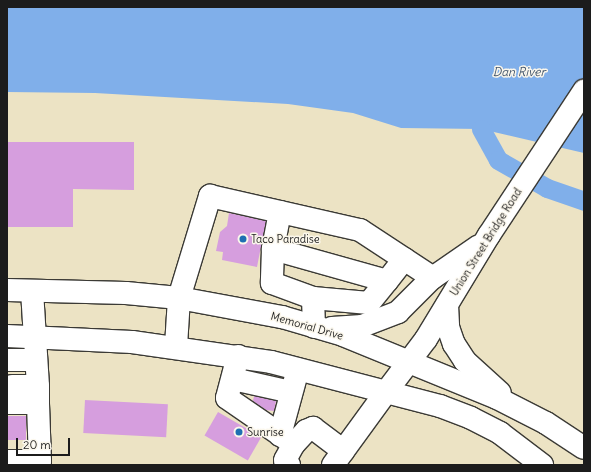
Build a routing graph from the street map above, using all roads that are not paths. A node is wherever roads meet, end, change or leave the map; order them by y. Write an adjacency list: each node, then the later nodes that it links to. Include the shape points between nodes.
1 (584, 91): 3 (main road, Union Street Bridge Road)
2 (280, 212): 4 (main road); 5 (main road, via 360,230); 10 (main road, via 210,196)
3 (487, 239): 6 (main road); 12 (main road, Union Street Bridge Road)
4 (273, 249): 7 (main road); 11 (main road, via 272,282)
5 (404, 259): 6 (main road); 7 (main road)
6 (433, 278): 13 (main road, via 398,312 379,321 362,326)
7 (388, 281): 11 (main road, via 369,303)
8 (7, 290): 9 (main road, Memorial Drive)
9 (32, 291): 10 (main road, Memorial Drive, via 126,293); 15 (main road)
10 (179, 298): 13 (main road, Memorial Drive, via 222,304); 16 (main road)
11 (313, 298): 13 (main road)
12 (447, 305): 20 (main road, Union Street Bridge Road); 27 (main road, via 448,327 454,344 465,361)
13 (317, 328): 20 (main road, Memorial Drive)
14 (7, 336): 15 (main road)
15 (33, 337): 16 (main road); 19 (main road)
16 (176, 346): 17 (main road)
17 (238, 356): 21 (main road); 22 (main road)
18 (7, 360): 19 (main road)
19 (35, 360): 26 (main road)
20 (410, 361): 24 (main road, Union Street Bridge Road); 27 (main road, Memorial Drive)
21 (298, 369): 23 (main road); 24 (main road)
22 (233, 379): 23 (main road); 28 (main road, via 227,398)
23 (291, 392): 28 (main road)
24 (386, 392): 30 (main road, Union Street Bridge Road); 33 (main road, via 440,406 471,418 500,433)
25 (10, 394): 26 (main road)
26 (38, 394): 31 (main road, via 40,461)
27 (516, 408): 29 (main road, Memorial Drive)
28 (287, 439): 30 (main road, via 313,428); 32 (main road, via 285,460)
29 (584, 448)
30 (338, 458)
31 (7, 461)
32 (289, 465)
33 (542, 465)

